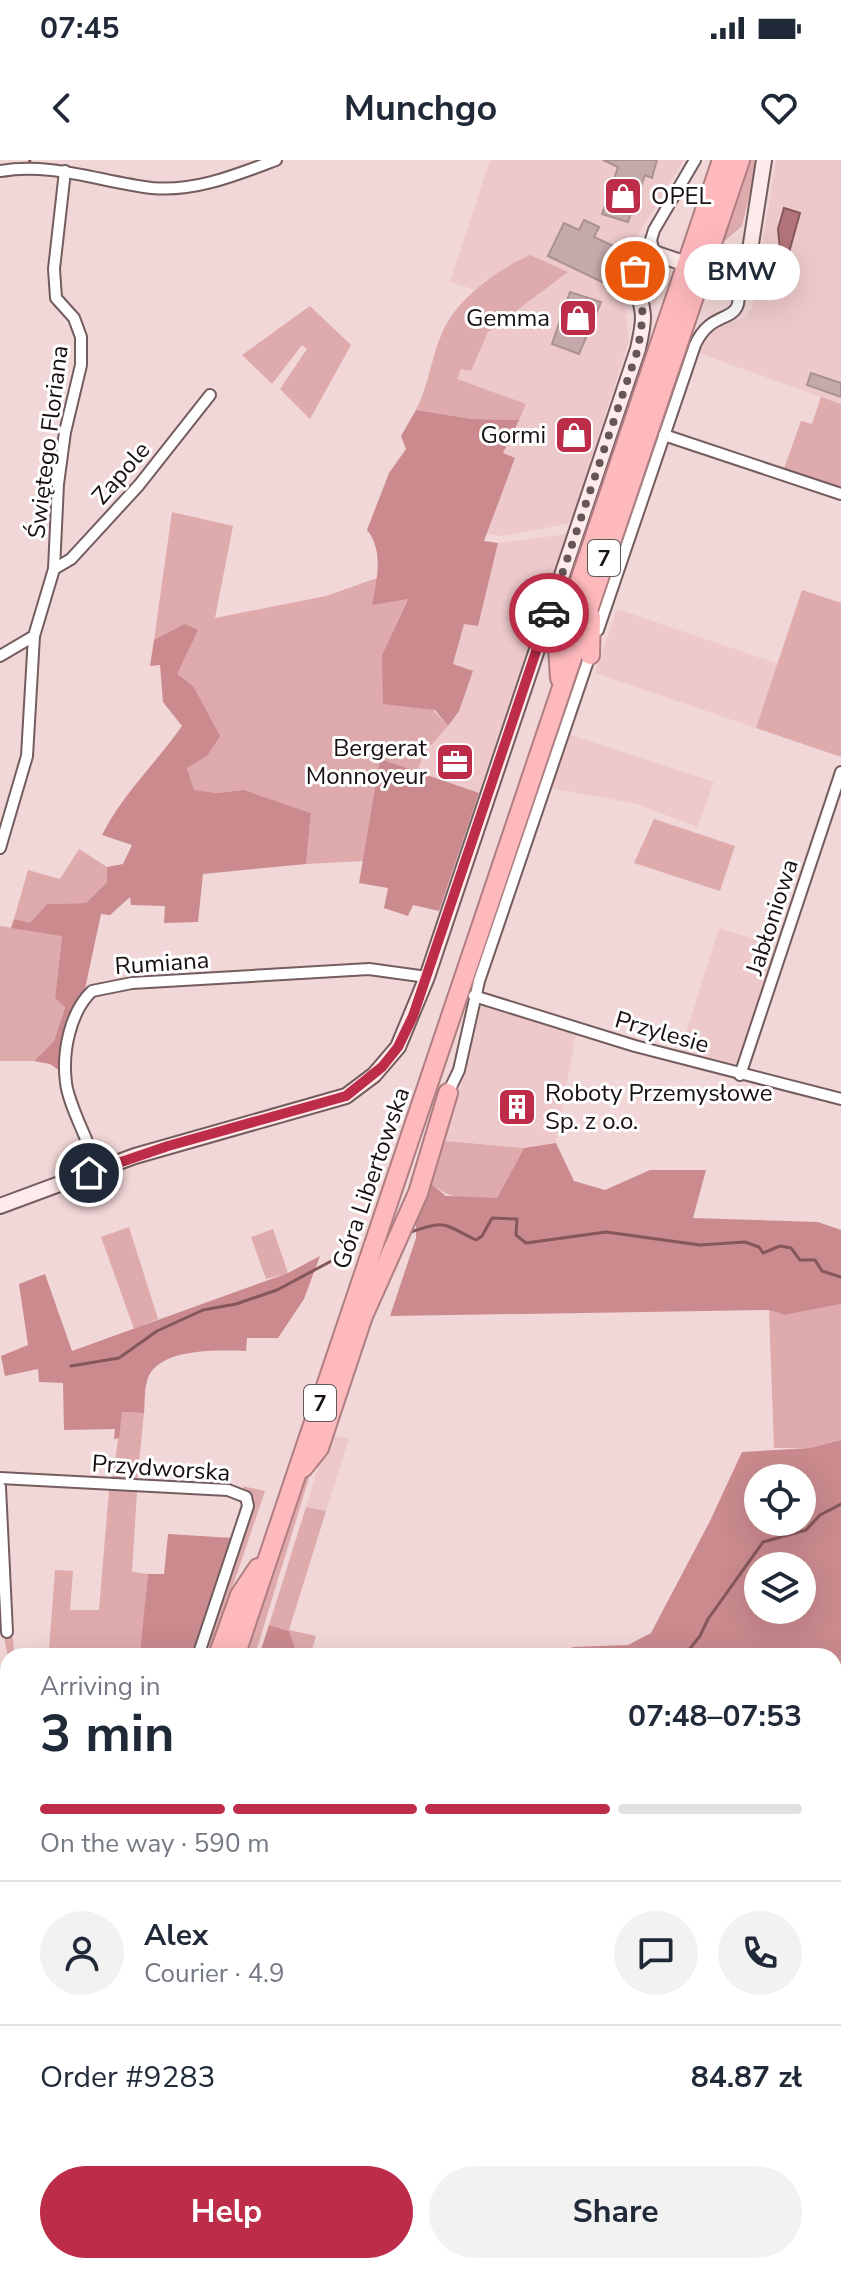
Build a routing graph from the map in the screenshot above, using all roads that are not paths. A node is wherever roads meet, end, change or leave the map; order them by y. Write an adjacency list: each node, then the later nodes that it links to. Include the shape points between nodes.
1 (276, 160): 7 (street, via 197,186 154,188)
2 (695, 160): 8 (street, via 654,230)
3 (722, 160): 9 (highway, Góra Libertowska / 7)
4 (740, 160): 9 (highway, Góra Libertowska / 7)
5 (764, 160): 10 (street, via 748,263)
6 (0, 171): 7 (street)
7 (65, 171): 14 (street, Świętego Floriana, via 54,269 56,298 74,318 81,337 81,365 60,467)
8 (654, 253): 9 (street); 23 (street, via 635,271 643,315 638,349)
9 (694, 268): 10 (street); 15 (highway, Góra Libertowska / 7); 20 (highway, Góra Libertowska / 7, via 558,646)
10 (736, 277): 12 (street, via 739,305 709,323 699,336)
11 (210, 395): 14 (street, Zapole, via 139,485 71,559)
12 (664, 435): 13 (street); 16 (street)
13 (841, 494)
14 (54, 569): 17 (street, Świętego Floriana)
15 (591, 598): 18 (highway); 20 (highway, Góra Libertowska / 7)
16 (598, 630)
17 (34, 636): 19 (street); 22 (street, Świętego Floriana, via 27,756)
18 (590, 655): 24 (street, Góra Libertowska)
19 (0, 656)
20 (561, 687): 31 (highway, Góra Libertowska / 7)
21 (841, 772): 25 (street, Jabłoniowa)
22 (0, 848)
23 (427, 977): 28 (street, via 398,1047 346,1096); 28 (street, Rumiana, via 369,969 132,983 92,991 75,1013 66,1084)
24 (474, 996): 25 (street, Przylesie); 26 (street, Góra Libertowska, via 459,1070)
25 (740, 1075): 27 (street, Przylesie)
26 (448, 1093): 31 (highway, 7, via 418,1193 363,1316 319,1448)
27 (841, 1099)
28 (97, 1170): 29 (street)
29 (0, 1206)
30 (0, 1478): 35 (street, Przydworska, via 228,1490 246,1497 248,1506)
31 (294, 1479): 33 (highway, Góra Libertowska / 7)
32 (0, 1487): 34 (street)
33 (271, 1548): 36 (highway, Góra Libertowska / 7, via 240,1595); 37 (highway, Góra Libertowska / 7)
34 (7, 1632)
35 (201, 1648)
36 (221, 1648)
37 (238, 1648)

